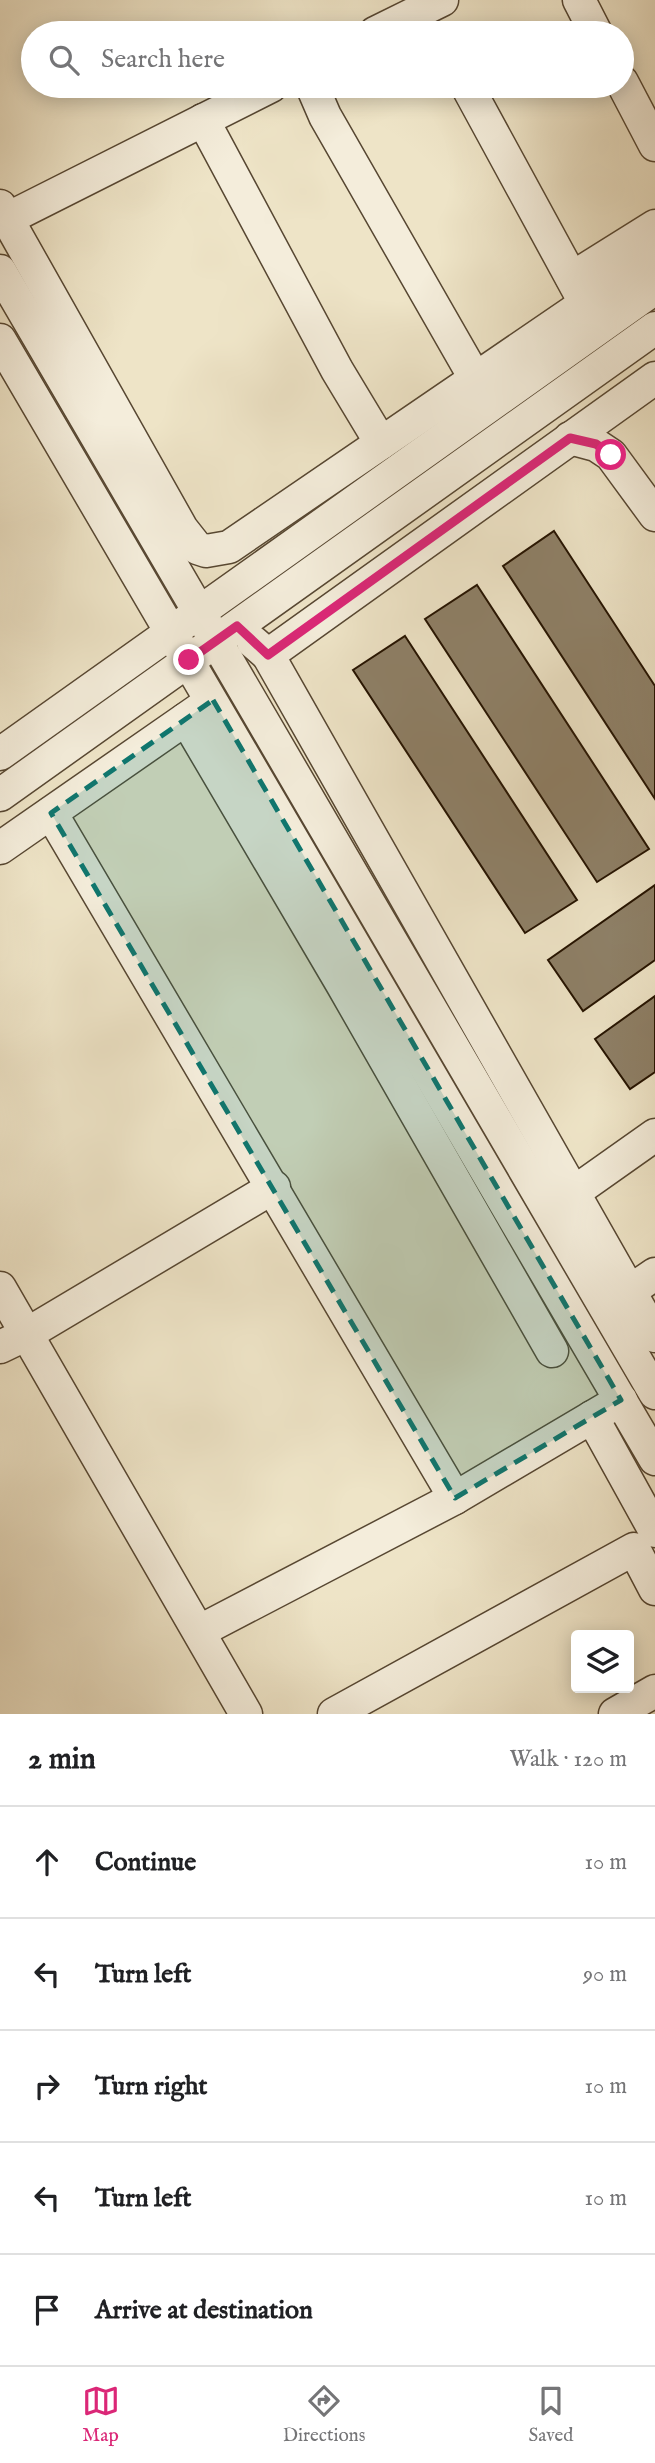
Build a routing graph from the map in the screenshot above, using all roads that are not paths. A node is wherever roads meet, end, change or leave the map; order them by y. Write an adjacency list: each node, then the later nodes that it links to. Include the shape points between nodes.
1 (579, 0): 4 (street)
2 (431, 10): 3 (street)
3 (404, 21)
4 (590, 21)
5 (247, 98): 9 (street)
6 (317, 98): 19 (street)
7 (474, 98): 16 (street)
8 (630, 98): 10 (street)
9 (203, 120): 11 (street); 22 (street)
10 (655, 145)
11 (4, 213): 22 (street, via 153,483 197,548 229,547)
12 (655, 226): 16 (street)
13 (655, 256): 16 (street)
14 (0, 271): 24 (street)
15 (655, 288): 16 (street)
16 (585, 303): 19 (street); 24 (street)
17 (655, 328): 26 (street)
18 (0, 340): 25 (street)
19 (475, 378): 22 (street)
20 (655, 378): 21 (street)
21 (570, 438): 23 (street, via 596,444 611,455); 27 (street)
22 (381, 443)
23 (655, 515)
24 (200, 612): 25 (street); 26 (street)
25 (170, 633): 28 (street); 31 (street)
26 (227, 633): 27 (street); 28 (street); 43 (street)
27 (268, 655): 37 (street)
28 (189, 660): 29 (street); 32 (street)
29 (213, 700): 30 (street); 44 (street)
30 (186, 719): 33 (street); 42 (street)
31 (0, 754)
32 (0, 795)
33 (51, 813): 34 (street); 36 (street)
34 (0, 848)
35 (655, 1135): 37 (street)
36 (274, 1187): 41 (street); 47 (street)
37 (573, 1193): 38 (street)
38 (642, 1283): 40 (street)
39 (0, 1288): 41 (street)
40 (655, 1336)
41 (13, 1340): 50 (street)
42 (552, 1351)
43 (655, 1393)
44 (621, 1400): 45 (street); 46 (street)
45 (592, 1417): 47 (street); 48 (street)
46 (655, 1459)
47 (455, 1498): 50 (street)
48 (655, 1531)
49 (655, 1589): 53 (street, via 634,1549)
50 (200, 1631): 52 (street)
51 (655, 1691): 54 (street)
52 (246, 1714)
53 (334, 1714)
54 (615, 1714)

